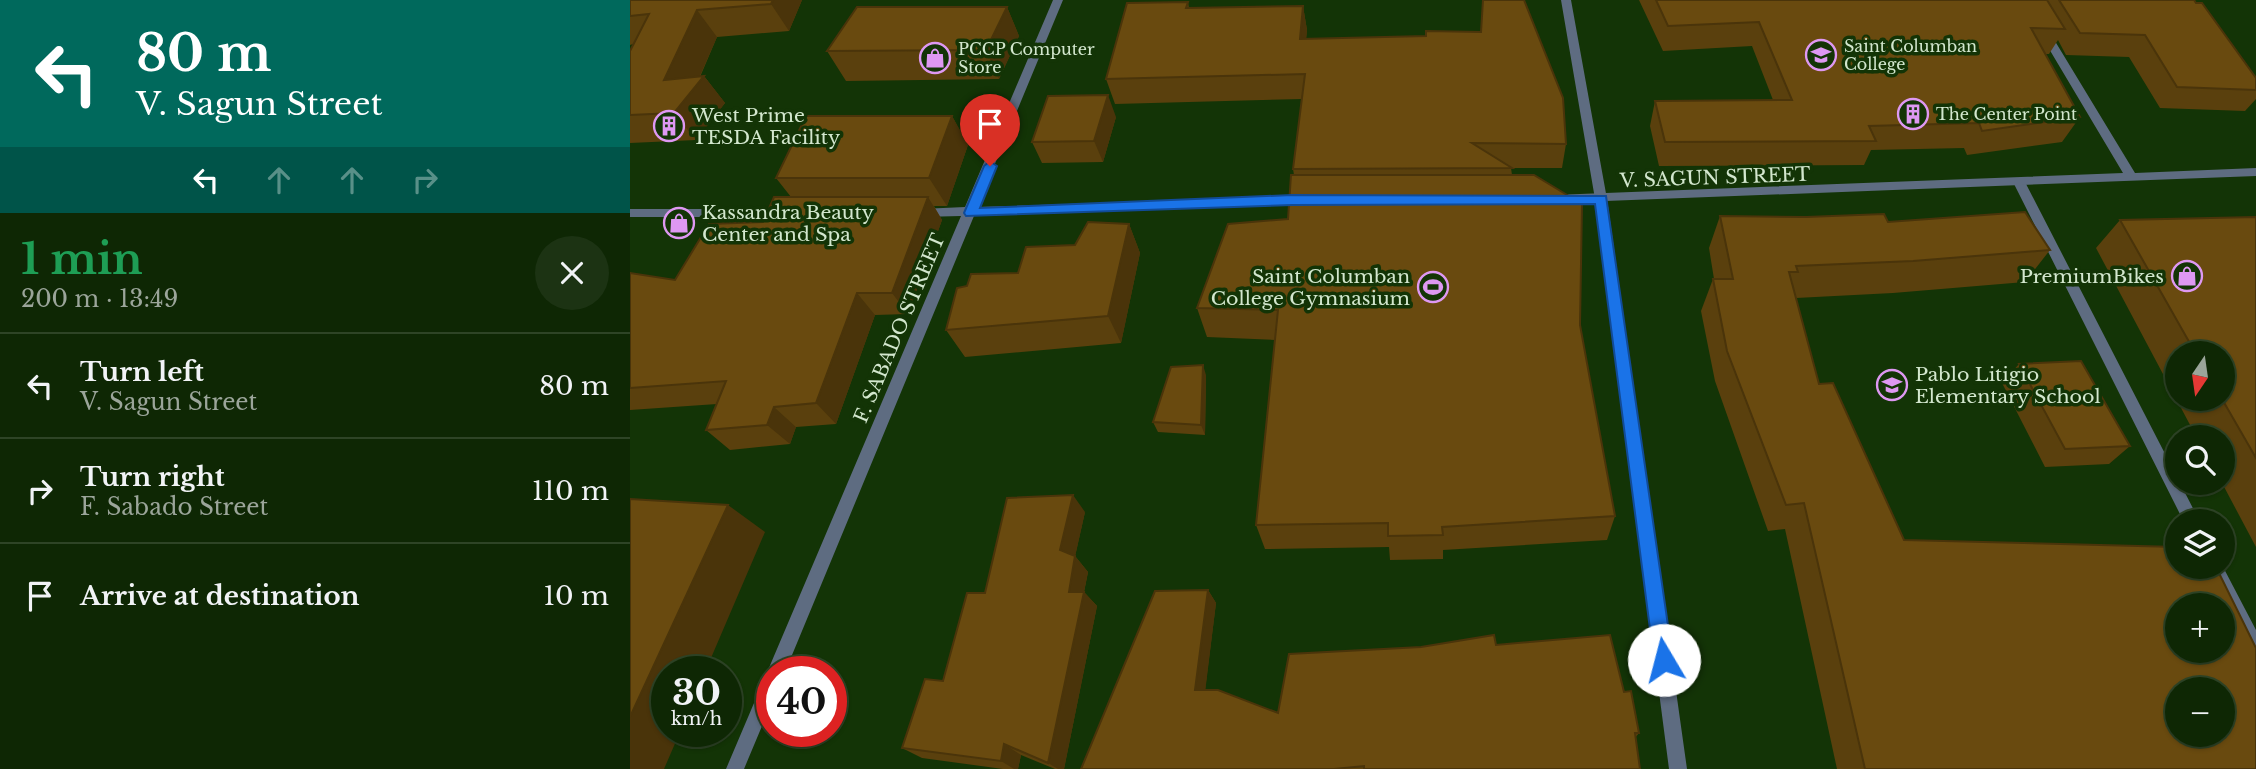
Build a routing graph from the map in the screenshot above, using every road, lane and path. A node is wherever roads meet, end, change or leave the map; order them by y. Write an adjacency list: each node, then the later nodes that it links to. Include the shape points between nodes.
1 (1058, 0): 13 (street, F. SABADO STREET)
2 (1566, 0): 8 (street)
3 (2025, 0): 5 (street)
4 (2256, 172): 5 (street, V. SAGUN STREET)
5 (2132, 178): 6 (street, V. SAGUN STREET)
6 (2020, 182): 8 (street, V. SAGUN STREET); 14 (street)
7 (1547, 199): 8 (street, V. SAGUN STREET)
8 (1601, 199): 20 (street)
9 (1319, 200): 13 (street)
10 (630, 213): 11 (street)
11 (794, 213)
12 (903, 213): 13 (street)
13 (971, 213): 17 (street, F. SABADO STREET)
14 (2185, 509)
15 (2221, 579): 16 (street)
16 (2256, 647)
17 (783, 656)
18 (756, 718): 19 (street)
19 (734, 769)
20 (1678, 769)

